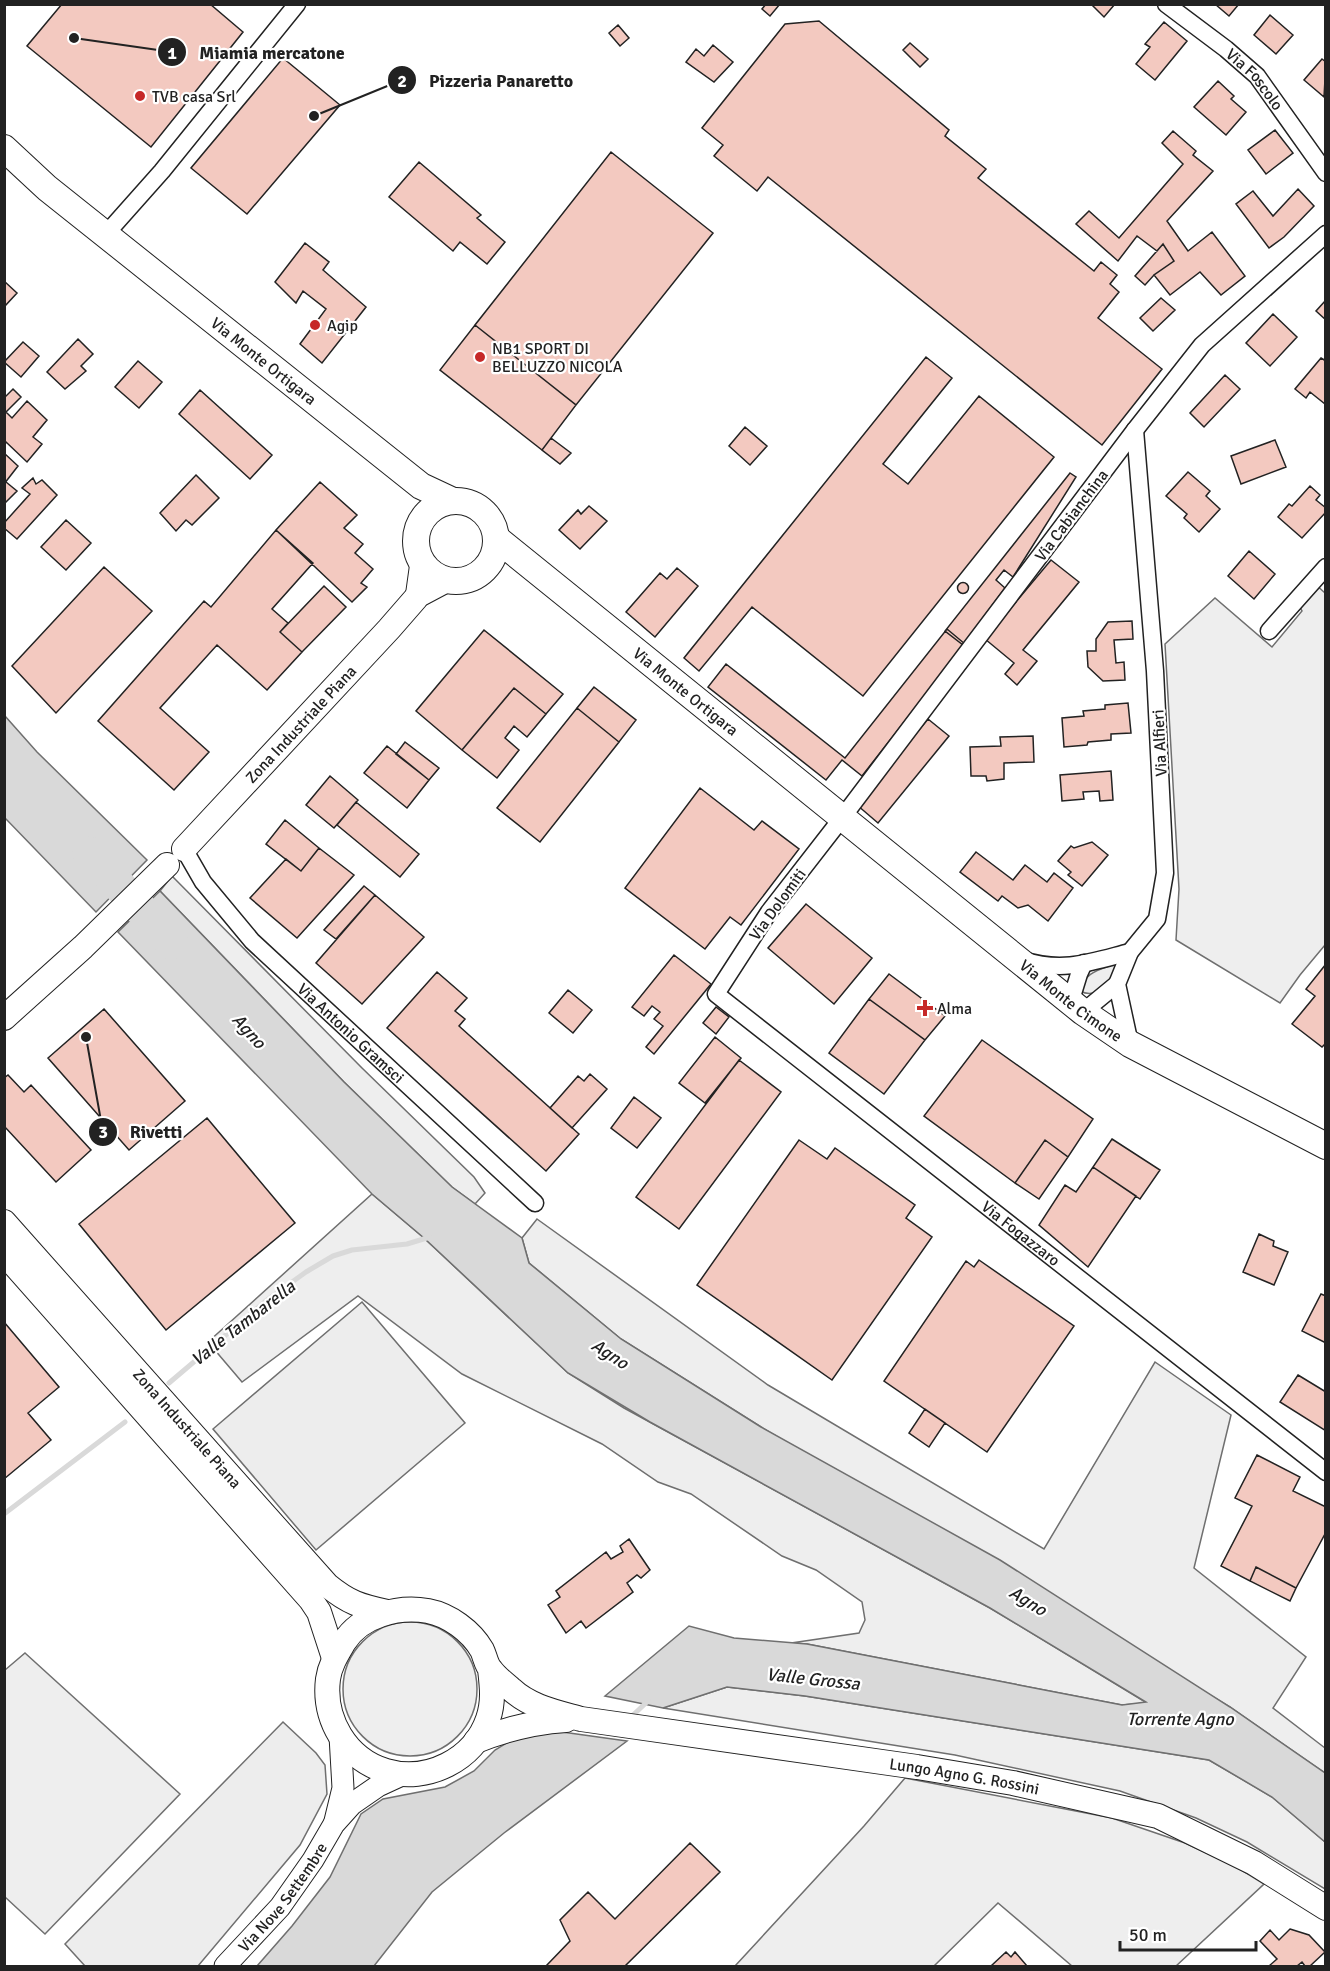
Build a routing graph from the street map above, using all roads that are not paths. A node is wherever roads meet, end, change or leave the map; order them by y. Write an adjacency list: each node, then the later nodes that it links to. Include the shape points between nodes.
1 (297, 4): 5 (street)
2 (1166, 4): 4 (street, Via Foscolo, via 1257,76)
3 (4, 148): 5 (main road, Via Monte Ortigara)
4 (1326, 173)
5 (106, 234): 8 (main road, Via Monte Ortigara)
6 (1326, 234): 7 (street, Via Cabianchina, via 1202,345)
7 (1135, 430): 19 (street, Via Cabianchina); 21 (street, Via Alfieri, via 1155,671 1165,873 1157,919)
8 (421, 486): 9 (main road, Via Monte Ortigara); 10 (main road)
9 (453, 501): 10 (main road, via 435,507); 11 (main road, via 482,511)
10 (421, 521): 12 (main road, via 415,542)
11 (496, 538): 13 (main road); 14 (main road, Via Monte Ortigara)
12 (421, 562): 16 (main road, via 428,571); 17 (street)
13 (488, 565): 14 (main road); 16 (main road, via 470,579)
14 (530, 567): 19 (main road, Via Monte Ortigara)
15 (1326, 567): 18 (street)
16 (448, 581): 17 (street)
17 (416, 598): 20 (main road, Zona Industriale Piana)
18 (1269, 631)
19 (842, 818): 22 (main road, Via Monte Cimone); 25 (street, Via Dolomiti, via 769,912)
20 (176, 857): 27 (main road, Zona Industriale Piana); 30 (street, Via Antonio Gramsci, via 203,882 252,941)
21 (1130, 952): 23 (street); 24 (street, Via Alfieri)
22 (1015, 958): 23 (street, via 1072,967); 26 (main road, Via Monte Cimone)
23 (1084, 963): 26 (street, via 1079,974)
24 (1117, 984): 26 (street); 28 (street)
25 (716, 994): 33 (street, Via Fogazzaro)
26 (1077, 1006): 28 (main road, Via Monte Cimone)
27 (4, 1018)
28 (1130, 1044): 29 (main road, Via Monte Cimone)
29 (1326, 1146)
30 (535, 1203)
31 (4, 1221): 34 (main road, Zona Industriale Piana, via 327,1585 357,1606)
32 (4, 1253): 35 (main road, Zona Industriale Piana, via 311,1600 323,1621)
33 (1326, 1472)
34 (387, 1612): 35 (main road, Zona Industriale Piana, via 365,1622 347,1637); 36 (main road, Zona Industriale Piana, via 430,1611 451,1619 482,1649)
35 (334, 1658): 38 (main road, Zona Industriale Piana, via 327,1698)
36 (490, 1669): 37 (main road, via 526,1700); 39 (main road, Zona Industriale Piana, via 493,1694 488,1719)
37 (581, 1719): 39 (main road, via 542,1721); 42 (main road, Lungo Agno G. Rossini, via 992,1779 1158,1816 1254,1863)
38 (340, 1736): 40 (main road, Zona Industriale Piana, via 367,1763); 41 (street, via 343,1788)
39 (476, 1741): 40 (main road, Zona Industriale Piana, via 444,1767)
40 (404, 1774): 41 (street, via 352,1804)
41 (334, 1824): 43 (street, Via Nove Settembre, via 280,1907)
42 (1326, 1908)
43 (225, 1966)

